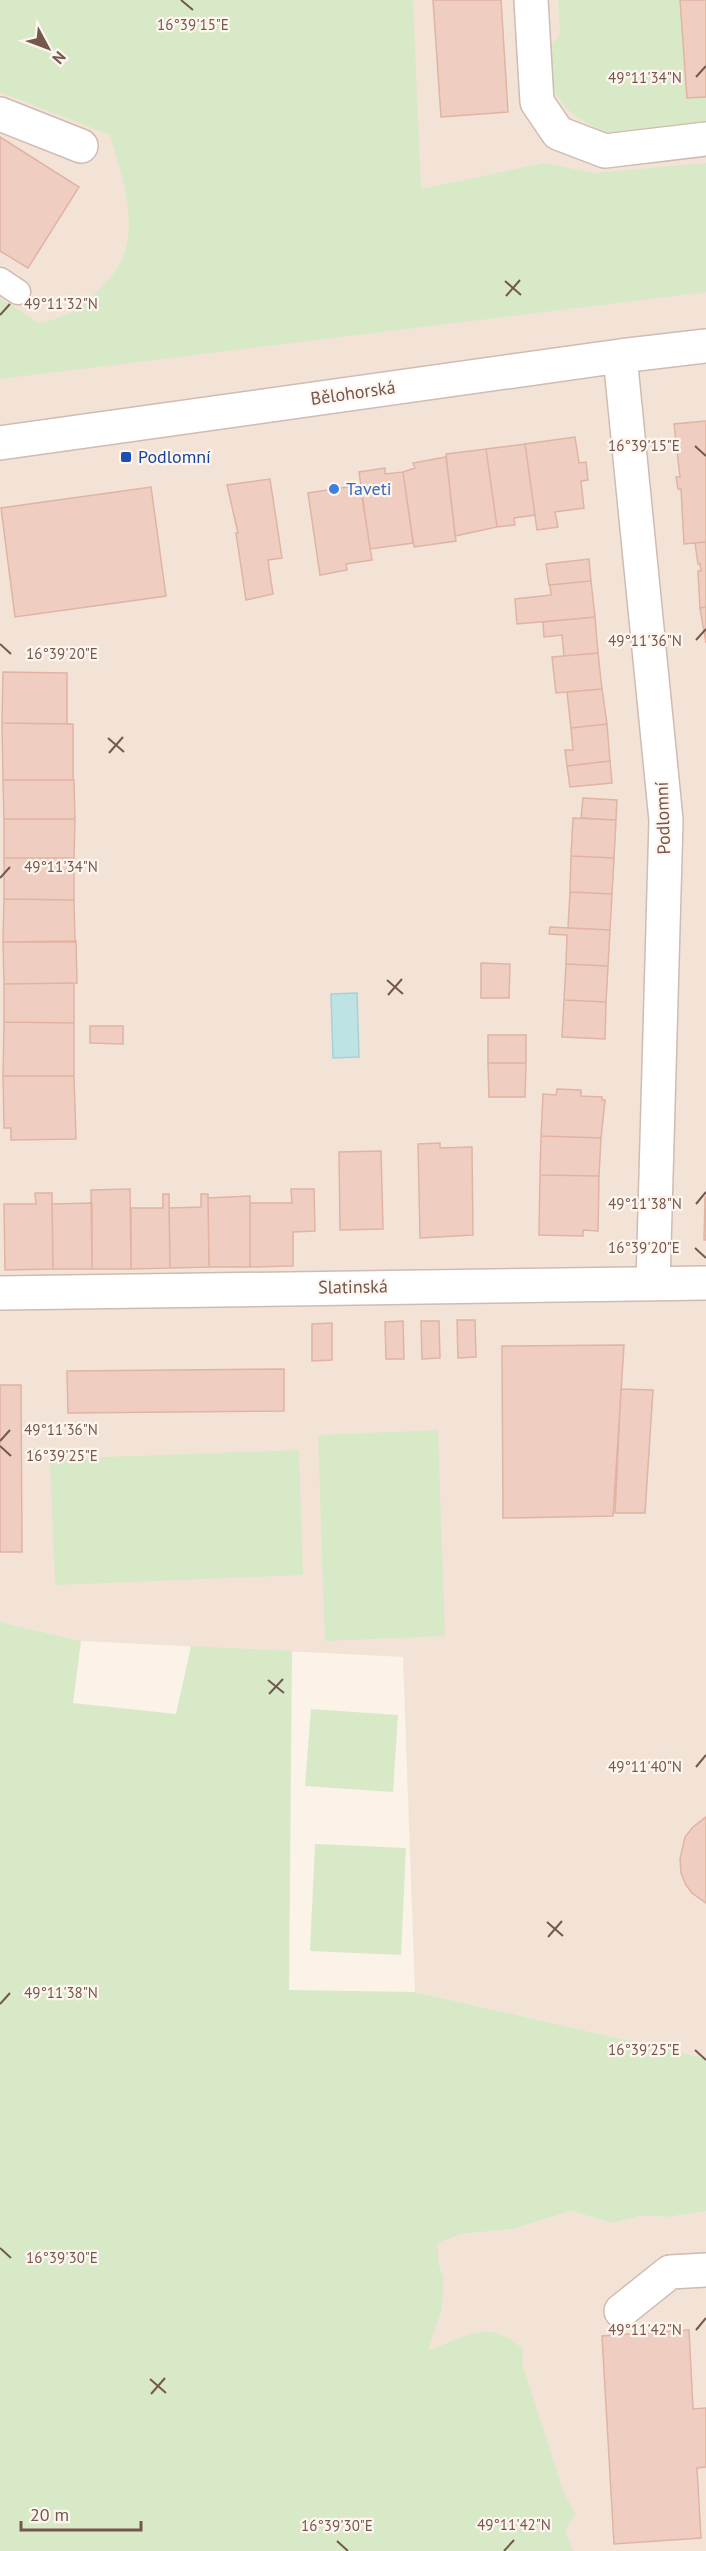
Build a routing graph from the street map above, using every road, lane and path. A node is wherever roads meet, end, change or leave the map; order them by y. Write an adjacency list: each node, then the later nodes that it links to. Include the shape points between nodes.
1 (531, 0): 3 (street, via 537,102 558,133 605,151)
2 (0, 114): 4 (street)
3 (706, 139)
4 (81, 146)
5 (706, 346): 6 (street, Bělohorská)
6 (620, 356): 7 (street, Bělohorská); 8 (street, Podlomní, via 666,820)
7 (0, 443)
8 (653, 1283): 9 (street, Slatinská); 10 (street, Slatinská)
9 (706, 1283)
10 (0, 1293)
11 (706, 2270): 12 (street, via 670,2272)
12 (621, 2311)

